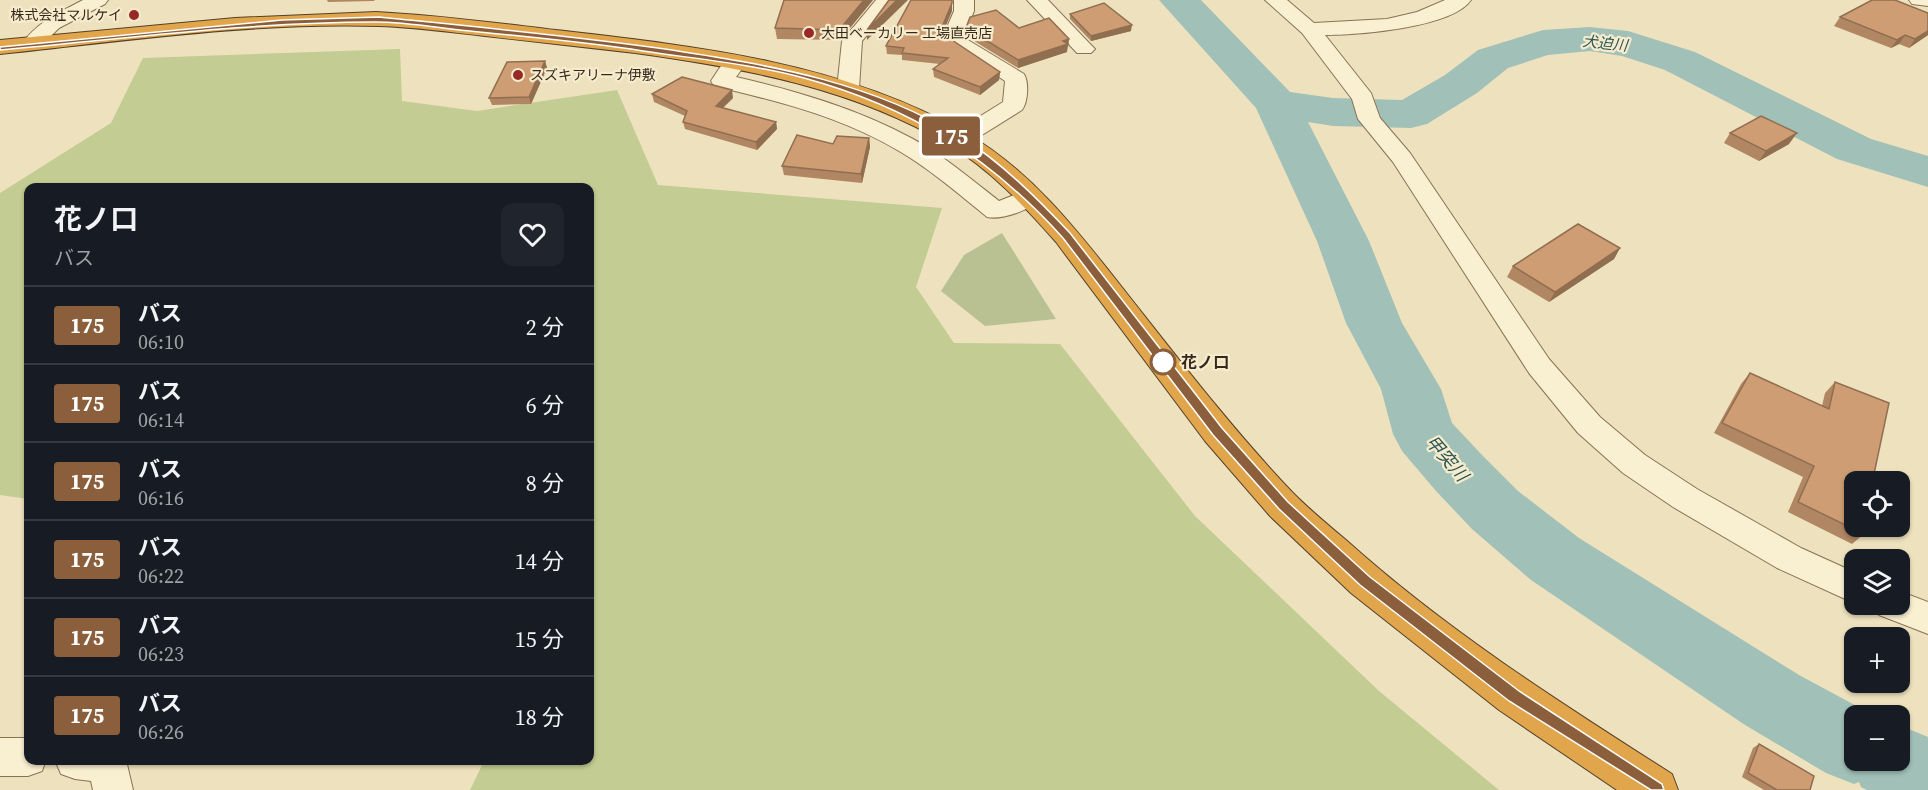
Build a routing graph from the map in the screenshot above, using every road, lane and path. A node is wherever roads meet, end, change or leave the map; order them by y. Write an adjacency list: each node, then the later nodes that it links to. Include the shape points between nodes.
1 (98, 0): 10 (street, via 52,24)
2 (886, 0): 14 (street, via 850,43)
3 (964, 0): 15 (street, via 964,11 952,39 1016,79 1014,105)
4 (1037, 0): 12 (street)
5 (1275, 0): 9 (street)
6 (1461, 0): 9 (street, via 1432,15 1392,26)
7 (1919, 0): 8 (street)
8 (1924, 1)
9 (1309, 29): 17 (street, via 1402,158 1539,366 1589,425 1634,464 1685,498 1789,558)
10 (32, 44): 11 (highway); 13 (highway, via 282,22 379,19 597,42)
11 (0, 47)
12 (1084, 49)
13 (736, 62): 14 (highway); 16 (street, via 722,81 771,91 835,112 892,137 939,166 996,211)
14 (848, 88): 15 (highway, via 908,112)
15 (958, 140): 16 (highway)
16 (1029, 197): 24 (highway, via 1066,236 1217,432 1283,506 1365,581 1431,634 1514,696)
17 (1844, 583)
18 (1910, 611): 19 (street)
19 (1928, 618)
20 (0, 757): 21 (street)
21 (24, 757)
22 (107, 765): 23 (street)
23 (113, 790)
24 (1656, 790)

